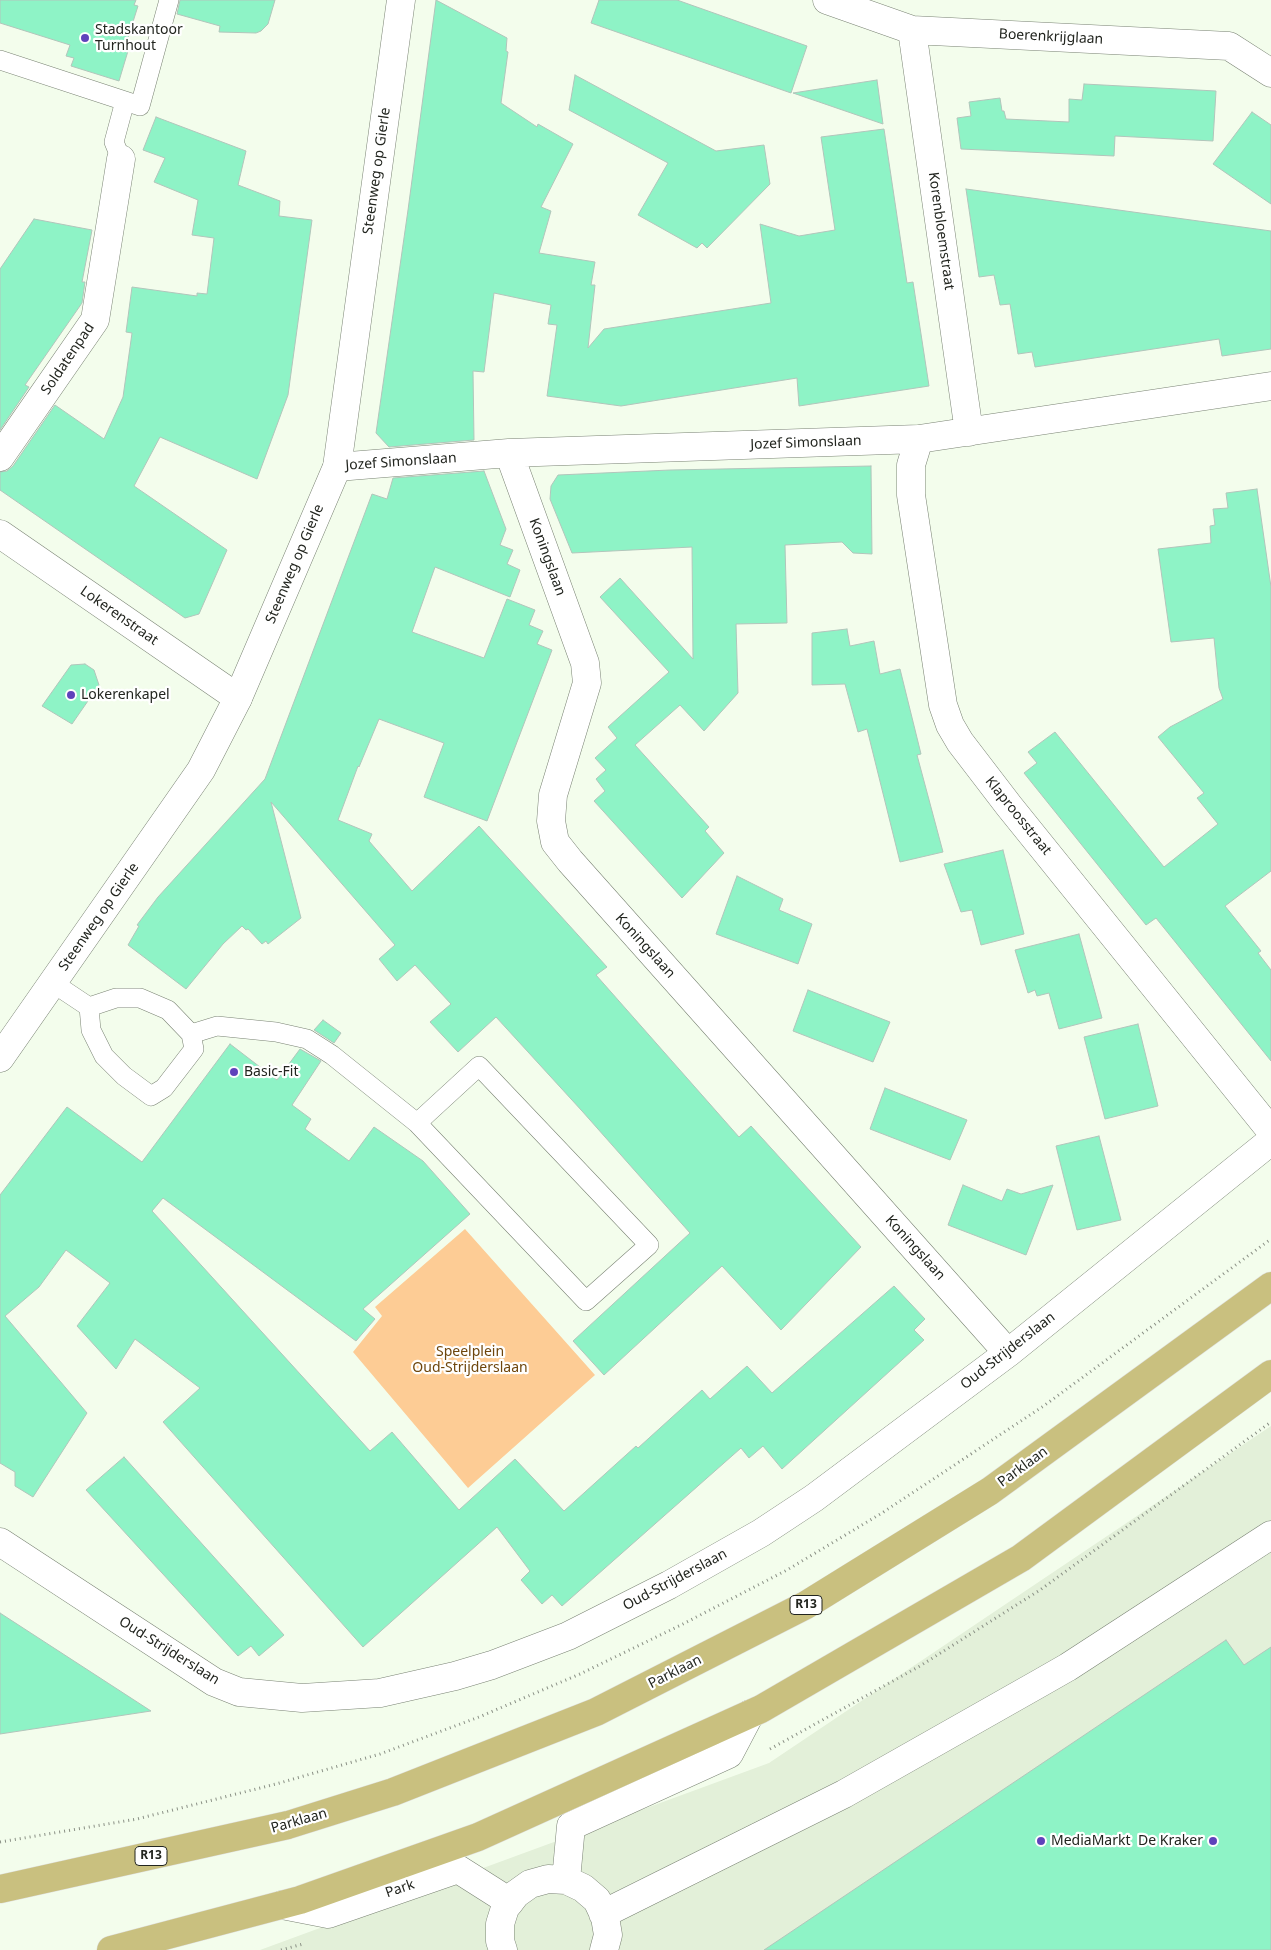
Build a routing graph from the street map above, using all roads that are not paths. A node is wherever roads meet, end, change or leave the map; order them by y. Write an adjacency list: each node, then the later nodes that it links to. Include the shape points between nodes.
1 (169, 0): 7 (lane, via 140,106)
2 (400, 0): 14 (street, Steenweg op Gierle)
3 (827, 0): 4 (street, Boerenkrijglaan)
4 (912, 30): 6 (street, Boerenkrijglaan, via 1229,46); 10 (street, Korenbloemstraat)
5 (0, 60): 7 (lane)
6 (1271, 73)
7 (125, 101): 8 (lane, via 114,142)
8 (121, 159): 13 (street, Soldatenpad, via 95,320)
9 (1271, 386): 10 (street, Jozef Simonslaan)
10 (969, 432): 11 (street, Jozef Simonslaan)
11 (918, 439): 12 (street, Jozef Simonslaan); 22 (street, Klaproosstraat, via 911,465 911,495 943,705 950,725 1009,806)
12 (509, 453): 14 (street, Jozef Simonslaan); 25 (street, Koningslaan, via 585,664 587,683 553,795 551,821 555,842)
13 (0, 458)
14 (337, 467): 16 (street, Steenweg op Gierle)
15 (0, 534): 16 (street, Lokerenstraat)
16 (238, 698): 17 (street, Steenweg op Gierle, via 201,770)
17 (53, 983): 18 (lane); 20 (street, Steenweg op Gierle)
18 (89, 1007): 19 (lane, via 116,998 140,998 168,1010); 19 (lane, via 92,1030 104,1056 151,1096 164,1088 194,1049)
19 (191, 1034): 21 (lane, via 217,1026 276,1032 307,1040 332,1054)
20 (0, 1058)
21 (417, 1123): 21 (lane, via 586,1301 649,1245 479,1066)
22 (1271, 1131)
23 (1271, 1141): 25 (street, Oud-Strijderslaan)
24 (1271, 1286): 31 (main road, Parklaan / R13, via 990,1491 806,1605 596,1712 393,1792 288,1825)
25 (1008, 1353): 28 (street, Oud-Strijderslaan, via 814,1498 761,1533 669,1585 568,1636 492,1665 380,1693 302,1698 239,1692 214,1682)
26 (1271, 1374): 29 (main road, via 1022,1558)
27 (1271, 1535): 34 (street, via 1047,1679 844,1794)
28 (0, 1542)
29 (750, 1714): 30 (street, via 729,1754 571,1826); 33 (main road, via 478,1837)
30 (566, 1880): 32 (street, via 548,1879 530,1884); 34 (street, via 597,1900)
31 (0, 1889)
32 (510, 1902): 33 (street, Park, via 458,1869 328,1914); 36 (street, via 500,1924)
33 (282, 1906): 35 (main road)
34 (603, 1914): 37 (street, via 608,1935)
35 (111, 1950)
36 (503, 1950)
37 (604, 1950)

